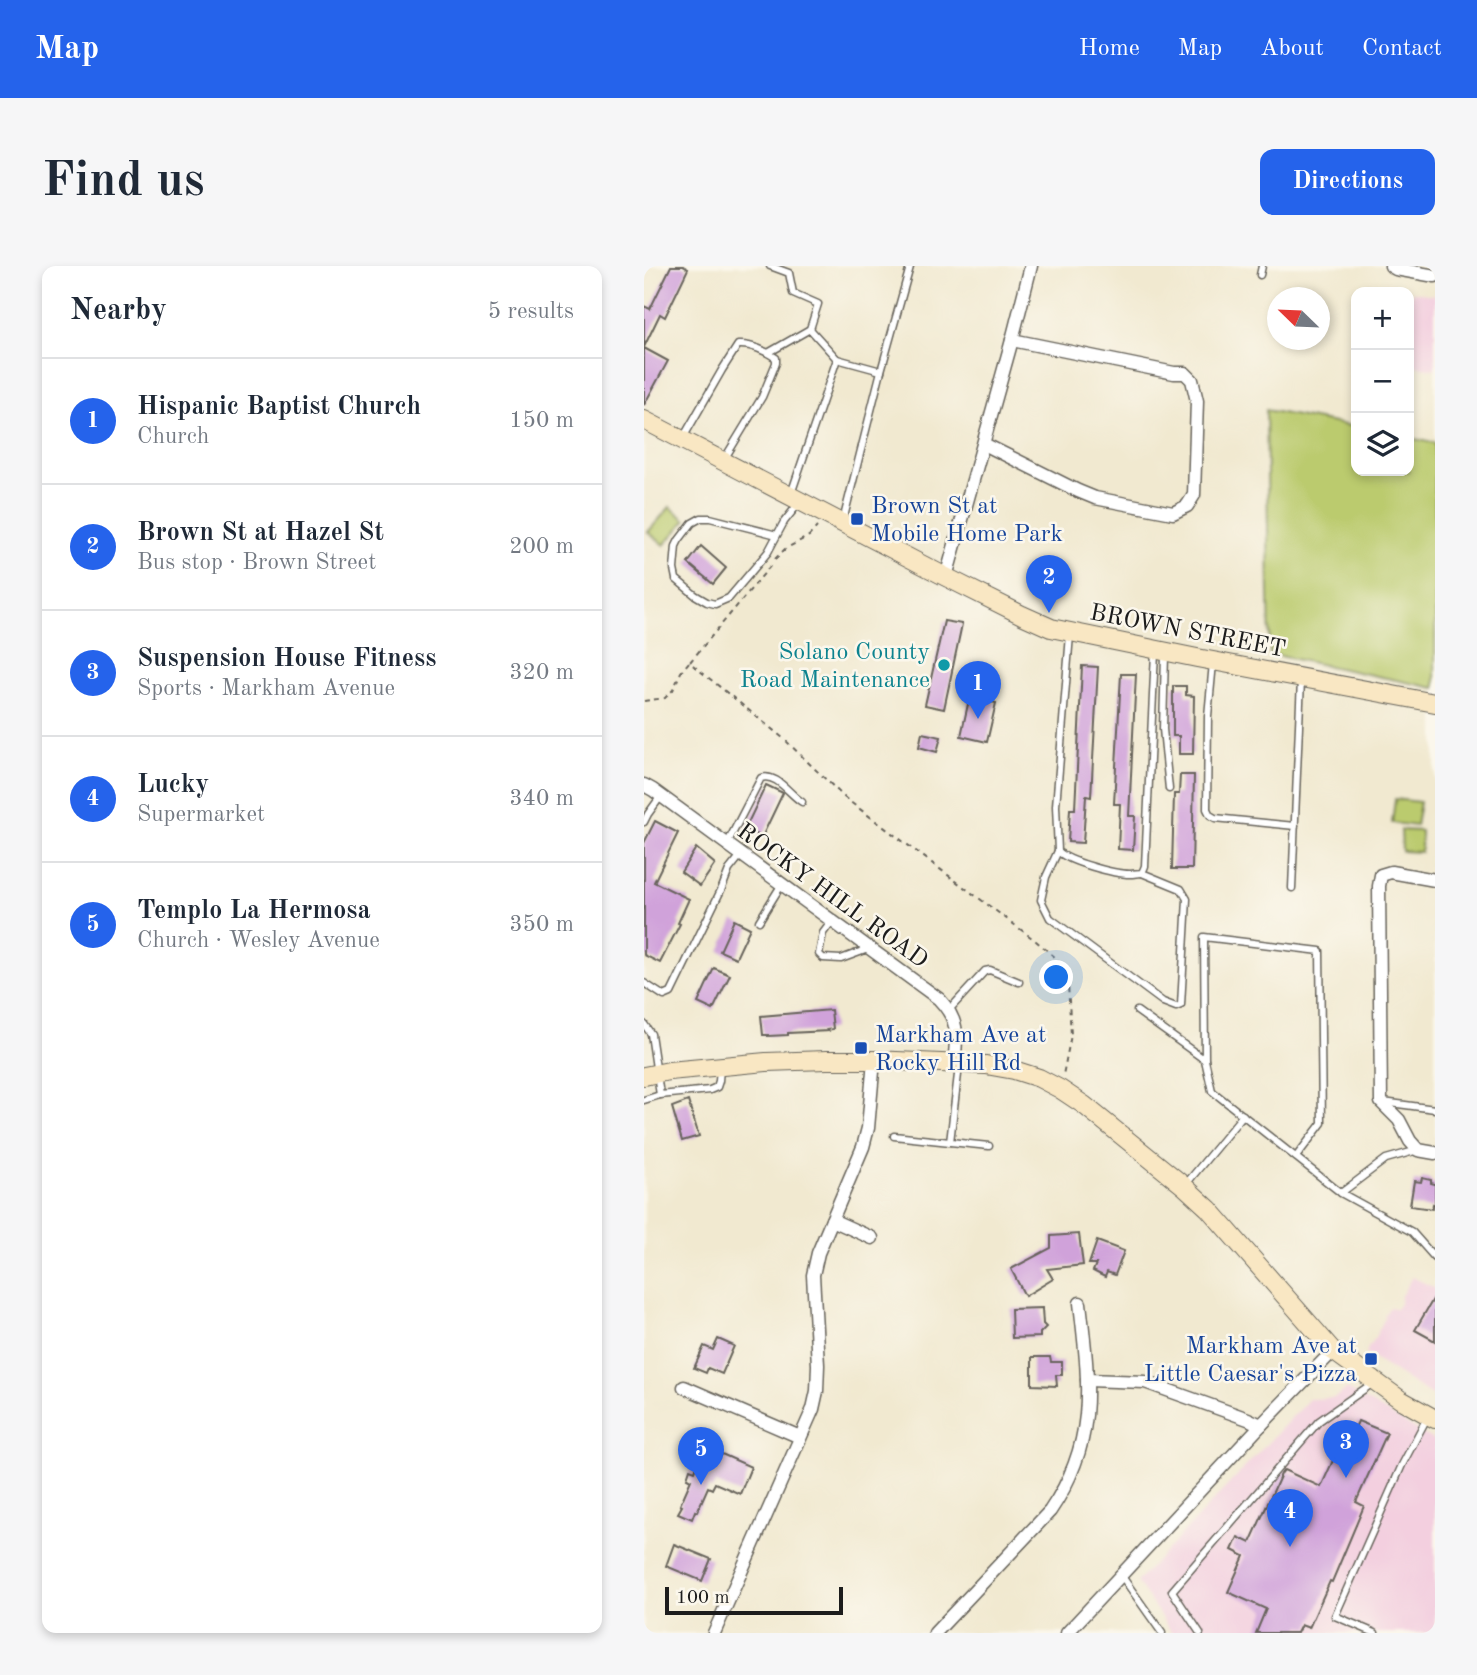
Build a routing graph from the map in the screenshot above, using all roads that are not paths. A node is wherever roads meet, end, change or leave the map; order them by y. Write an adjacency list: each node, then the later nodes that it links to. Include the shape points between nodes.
1 (770, 266): 8 (lane, via 789,273 793,293 818,304)
2 (1031, 266): 9 (street)
3 (1262, 266): 6 (lane)
4 (1391, 266): 7 (street)
5 (910, 267): 12 (lane)
6 (1260, 275)
7 (1435, 276)
8 (810, 329): 10 (lane); 11 (lane)
9 (1012, 340): 15 (street); 15 (street, via 1185,373 1192,380 1197,401 1194,495 1187,506 1173,513 1095,498)
10 (768, 352): 14 (lane, via 738,345); 16 (lane, via 776,363 762,397)
11 (837, 359): 12 (lane); 17 (lane)
12 (881, 371): 18 (lane)
13 (644, 420): 14 (street, BROWN STREET)
14 (682, 439): 16 (street, BROWN STREET)
15 (984, 444): 20 (street)
16 (723, 461): 17 (street, BROWN STREET)
17 (795, 498): 18 (street, BROWN STREET); 19 (lane)
18 (843, 523): 20 (street, BROWN STREET)
19 (777, 535): 19 (lane, via 701,518 676,546 677,579 707,603 722,602 768,552)
20 (946, 577): 21 (street, BROWN STREET, via 1051,628)
21 (1070, 632): 22 (street, BROWN STREET); 33 (lane, via 1056,806)
22 (1160, 651): 23 (street, BROWN STREET); 27 (lane); 35 (lane)
23 (1213, 661): 24 (street, BROWN STREET); 31 (lane, via 1207,809 1215,818)
24 (1301, 678): 25 (street, BROWN STREET); 31 (lane)
25 (1435, 704)
26 (644, 785): 28 (street, ROCKY HILL ROAD)
27 (1169, 789)
28 (662, 796): 30 (lane); 32 (street, ROCKY HILL ROAD)
29 (802, 802): 32 (lane, via 764,776)
30 (644, 822)
31 (1294, 826): 38 (lane)
32 (727, 844): 34 (street, ROCKY HILL ROAD)
33 (1058, 852): 35 (lane, via 1093,867); 35 (lane, via 1041,900 1050,918 1163,1002 1177,1007 1181,1005 1187,899 1181,889)
34 (741, 855): 37 (street, ROCKY HILL ROAD); 43 (lane, via 729,870 671,993 664,996)
35 (1142, 873)
36 (1435, 880): 54 (street, via 1391,872 1381,875)
37 (782, 884): 39 (lane); 40 (street, ROCKY HILL ROAD)
38 (1292, 888)
39 (759, 921)
40 (832, 921): 41 (street, ROCKY HILL ROAD); 41 (lane, via 823,933 819,954 823,958 841,959)
41 (870, 949): 44 (street, ROCKY HILL ROAD)
42 (1019, 982): 44 (lane, via 985,971)
43 (644, 983)
44 (949, 1010): 49 (street, via 955,1023)
45 (1137, 1011): 48 (lane)
46 (644, 1024): 51 (lane, via 651,1034)
47 (874, 1060): 49 (street); 50 (street); 65 (street, via 868,1128)
48 (1205, 1060): 56 (lane, via 1212,1091); 62 (lane, via 1204,937 1320,951 1322,1123)
49 (957, 1064): 58 (lane); 63 (street, via 1014,1070 1060,1089)
50 (720, 1066): 51 (street); 52 (lane, via 717,1087)
51 (651, 1075): 52 (lane)
52 (660, 1095): 53 (lane)
53 (644, 1100)
54 (1381, 1101): 55 (lane); 60 (street)
55 (1435, 1109)
56 (1243, 1115): 62 (lane); 63 (lane)
57 (894, 1136): 58 (lane)
58 (950, 1142): 59 (lane)
59 (989, 1146)
60 (1418, 1150): 61 (street); 64 (lane, via 1386,1159)
61 (1435, 1153)
62 (1296, 1157): 64 (lane)
63 (1184, 1186): 69 (street)
64 (1340, 1193): 67 (lane, via 1412,1231)
65 (832, 1220): 66 (street); 75 (street, via 813,1275 817,1391)
66 (872, 1238)
67 (1435, 1258)
68 (1080, 1303): 70 (street)
69 (1333, 1351): 71 (street); 74 (street)
70 (1087, 1380): 74 (street, via 1145,1382); 78 (street, via 1082,1442 1061,1494 1036,1527)
71 (1374, 1382): 73 (street); 81 (lane, via 1319,1420 1172,1591)
72 (684, 1387): 75 (street)
73 (1432, 1418): 82 (lane, via 1402,1465 1335,1616)
74 (1261, 1425): 76 (street)
75 (800, 1437): 77 (street)
76 (1121, 1575): 79 (street); 80 (lane)
77 (714, 1633)
78 (935, 1633)
79 (1067, 1633)
80 (1162, 1633)
81 (1200, 1633)
82 (1375, 1633)

